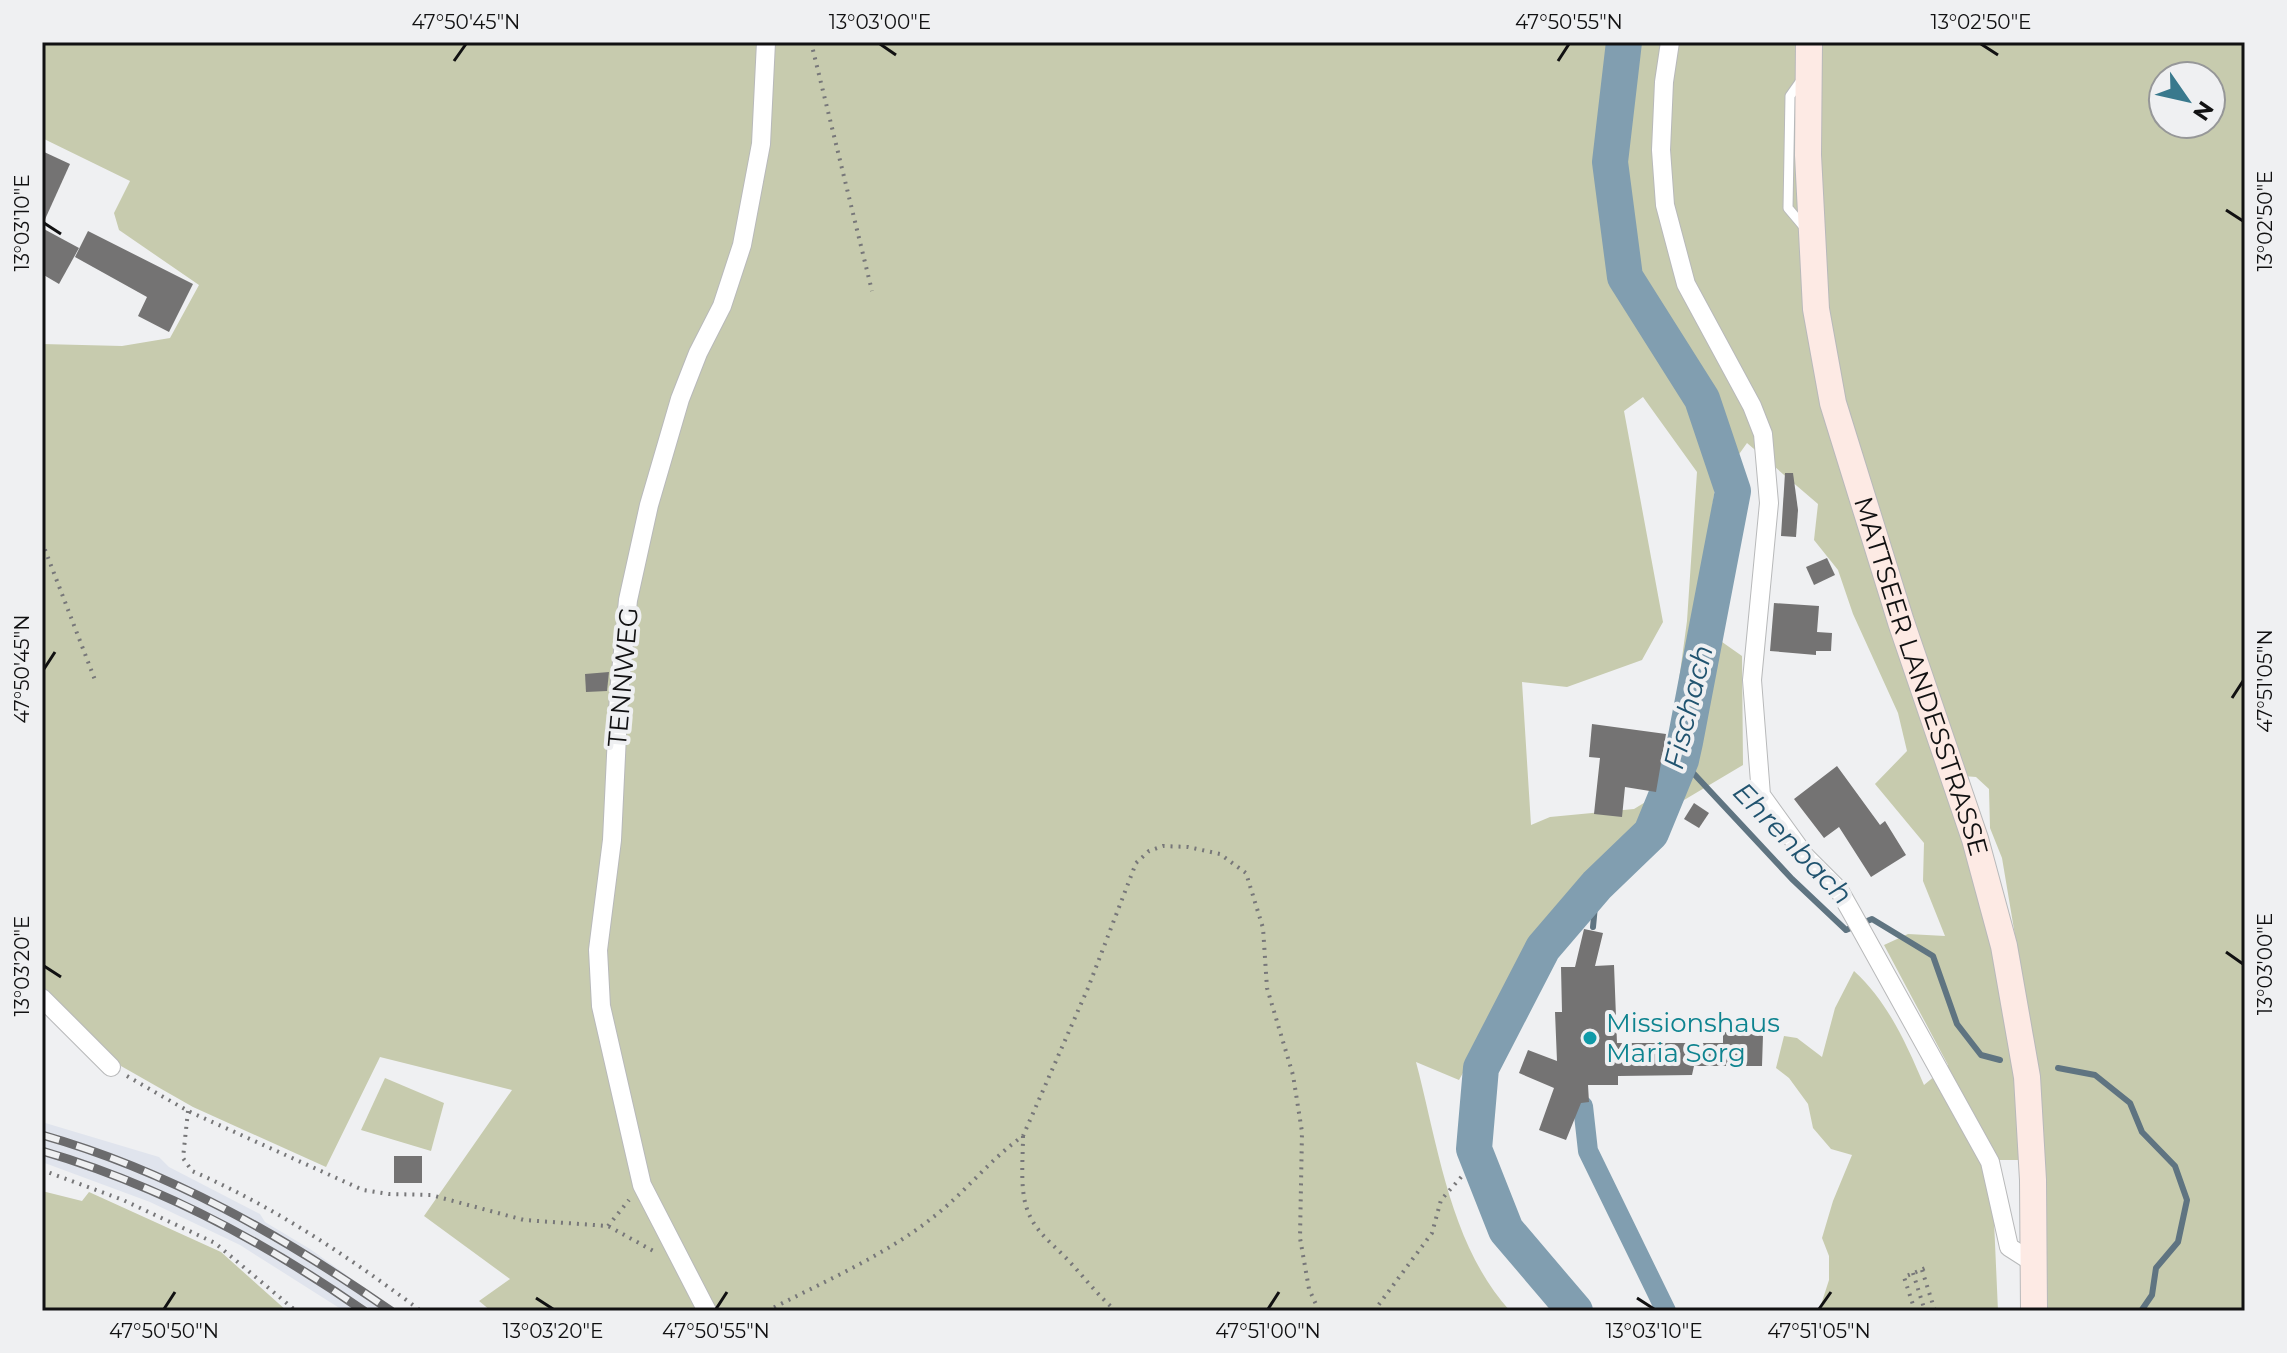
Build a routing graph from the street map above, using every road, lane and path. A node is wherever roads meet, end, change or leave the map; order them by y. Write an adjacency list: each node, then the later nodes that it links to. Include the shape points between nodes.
1 (766, 42): 14 (street, TENNWEG, via 761,144 742,245 722,306 680,399 628,600 612,840 598,950 601,1006)
2 (811, 42): 5 (path)
3 (1670, 42): 16 (street, via 1661,150 1665,205 1686,284 1763,434 1769,503 1752,680 1761,795 1805,856 1839,890 1990,1162 2009,1247)
4 (1810, 54): 16 (main road, MATTSEER LANDESSTRASSE, via 1810,235 1816,309 1833,403 1975,839 2004,946 2027,1077)
5 (872, 291)
6 (42, 542): 7 (path)
7 (95, 680)
8 (42, 998): 9 (street)
9 (111, 1067): 10 (path)
10 (188, 1111): 15 (path, via 363,1190 431,1195 524,1220); 22 (path, via 183,1158 192,1171 281,1215)
11 (1023, 1136): 24 (path, via 932,1219); 25 (path, via 1025,1203 1031,1218 1041,1235); 26 (path, via 1136,863 1163,846 1220,854 1246,873 1263,928 1267,988 1293,1075 1302,1132 1300,1238 1309,1289)
12 (42, 1170): 21 (path, via 215,1243)
13 (1463, 1175): 27 (path, via 1441,1200 1432,1233)
14 (642, 1185): 15 (path); 18 (street, TENNWEG)
15 (608, 1226): 18 (path)
16 (2034, 1263): 31 (main road, MATTSEER LANDESSTRASSE)
17 (1928, 1267): 19 (path)
18 (687, 1270): 23 (street, TENNWEG)
19 (1922, 1270): 20 (path); 30 (path)
20 (1913, 1273): 28 (path, via 1904,1277); 29 (path)
21 (296, 1311)
22 (421, 1311)
23 (707, 1311)
24 (767, 1311)
25 (1116, 1311)
26 (1319, 1311)
27 (1374, 1311)
28 (1915, 1311)
29 (1925, 1311)
30 (1935, 1311)
31 (2034, 1311)

